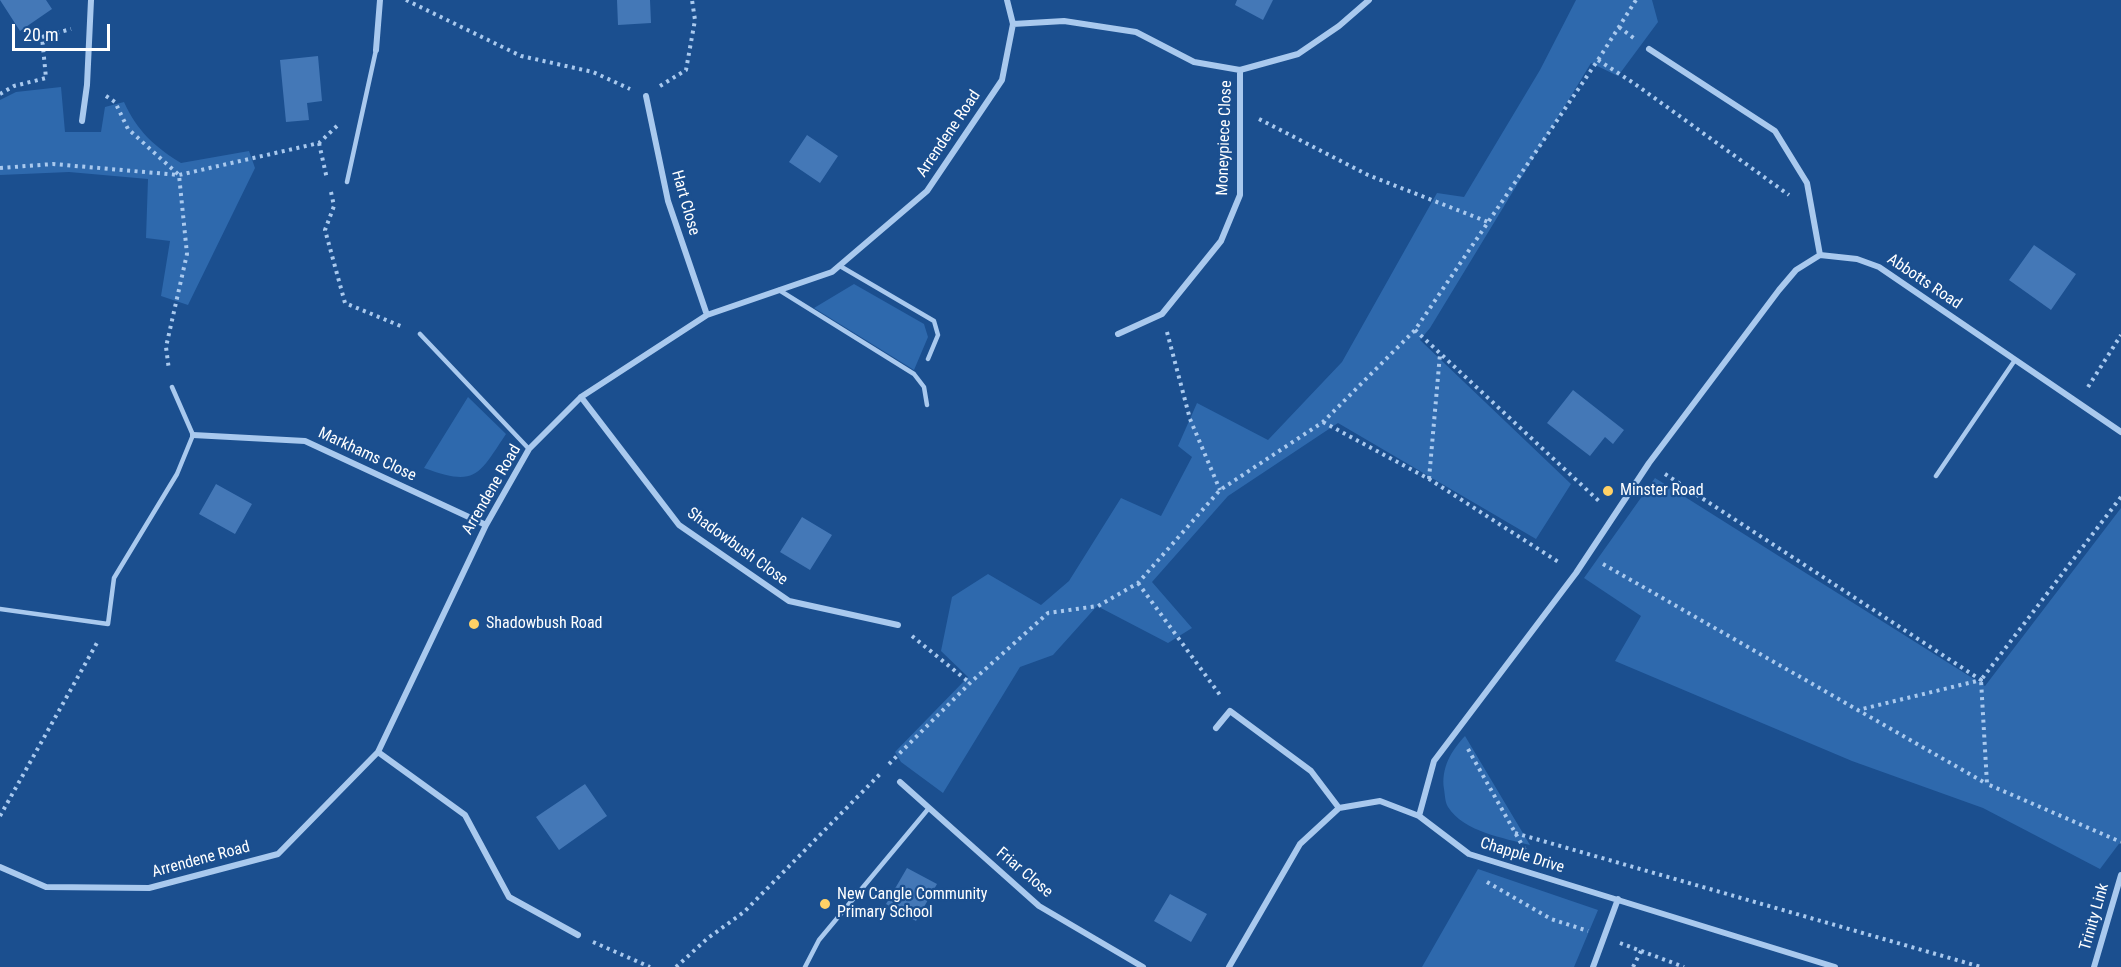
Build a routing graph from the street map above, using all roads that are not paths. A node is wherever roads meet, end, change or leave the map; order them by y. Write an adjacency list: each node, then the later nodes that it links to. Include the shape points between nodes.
1 (91, 0): 10 (street)
2 (380, 0): 7 (street)
3 (1006, 0): 5 (street, Arrendene Road)
4 (1370, 0): 8 (street, Moneypiece Close, via 1298,54)
5 (1013, 24): 8 (street, Moneypiece Close, via 1064,21 1136,32 1194,62); 13 (street, Arrendene Road, via 1002,80 927,191)
6 (1649, 49): 12 (street, via 1775,131 1807,183)
7 (376, 50): 11 (lane)
8 (1240, 70): 17 (street, Moneypiece Close, via 1240,195 1221,241 1162,314)
9 (646, 96): 15 (street, Hart Close, via 668,201)
10 (82, 121)
11 (347, 182)
12 (1820, 255): 19 (street, Abbotts Road, via 1857,259 1879,267); 35 (street, via 1796,270 1779,290 1613,514 1576,573 1434,761)
13 (840, 266): 14 (street, Arrendene Road); 18 (lane, via 934,321 938,335)
14 (779, 291): 15 (street, Arrendene Road); 22 (lane, via 914,374 924,387)
15 (706, 315): 21 (street, Arrendene Road)
16 (420, 334): 25 (lane)
17 (1118, 334)
18 (928, 359)
19 (2015, 360): 23 (street, Abbotts Road); 26 (lane)
20 (172, 387): 24 (lane)
21 (581, 397): 25 (street, Arrendene Road); 29 (street, Shadowbush Close, via 679,525 789,601)
22 (927, 405)
23 (2121, 432)
24 (193, 435): 27 (street, Markhams Close, via 305,441); 28 (lane, via 177,474 114,578 108,624)
25 (529, 449): 27 (street, Arrendene Road)
26 (1936, 476)
27 (486, 525): 31 (street, Arrendene Road)
28 (0, 609)
29 (898, 625)
30 (1216, 728): 34 (street, via 1230,711 1311,771)
31 (378, 752): 36 (street, Arrendene Road, via 278,854 149,888 46,887); 39 (street, via 465,815 509,897)
32 (900, 782): 33 (street, Friar Close)
33 (929, 808): 40 (lane, via 819,940); 41 (street, Friar Close, via 1039,906)
34 (1339, 808): 35 (street, Chapple Drive, via 1380,801); 42 (street, via 1300,844)
35 (1419, 816): 38 (street, Chapple Drive, via 1469,854)
36 (0, 867)
37 (2121, 875): 45 (street, Trinity Link)
38 (1618, 899): 43 (street); 44 (street, Chapple Drive)
39 (578, 935)
40 (805, 967)
41 (1143, 967)
42 (1229, 967)
43 (1593, 967)
44 (1834, 967)
45 (2094, 967)

